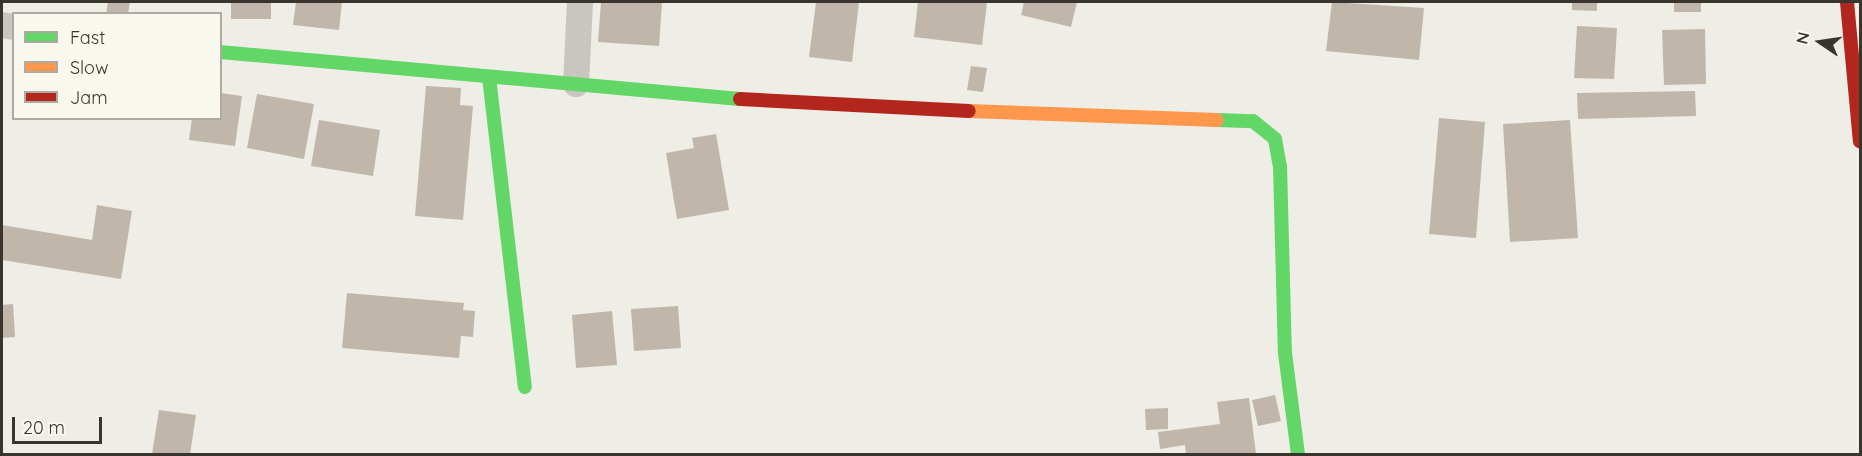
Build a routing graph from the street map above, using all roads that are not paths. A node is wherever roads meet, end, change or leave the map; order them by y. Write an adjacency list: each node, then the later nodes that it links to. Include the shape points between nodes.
1 (579, 2): 5 (street)
2 (1847, 2): 6 (street)
3 (222, 52): 4 (street)
4 (489, 77): 5 (street); 7 (street)
5 (576, 84): 8 (street, via 804,105 1253,121 1275,140 1280,166 1285,353)
6 (1860, 141)
7 (525, 387)
8 (1298, 454)

